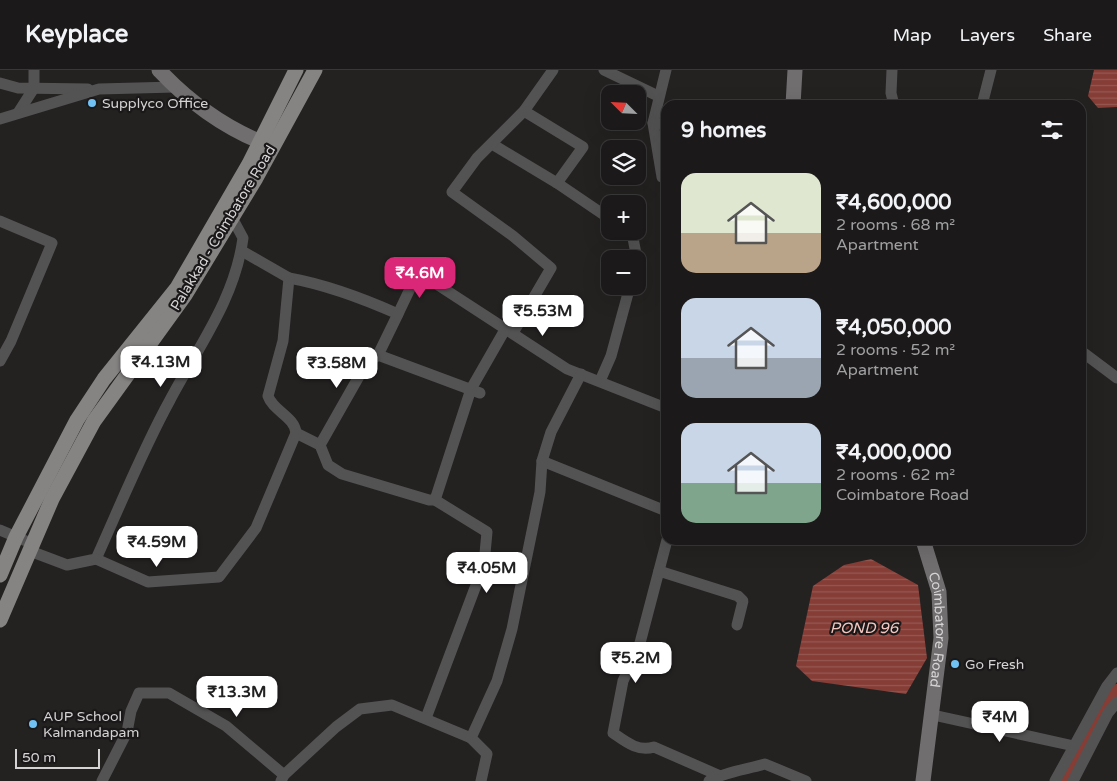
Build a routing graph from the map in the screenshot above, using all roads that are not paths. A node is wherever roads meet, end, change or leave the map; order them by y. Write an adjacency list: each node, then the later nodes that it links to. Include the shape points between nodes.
1 (34, 70): 13 (street)
2 (159, 70): 12 (main road)
3 (296, 70): 24 (main road, Palakkad - Coimbatore Road)
4 (315, 70): 24 (main road, Palakkad - Coimbatore Road)
5 (553, 70): 19 (street)
6 (604, 70): 15 (street)
7 (666, 70): 15 (street)
8 (795, 70): 16 (main road)
9 (892, 70): 17 (street)
10 (991, 70): 18 (street)
11 (0, 83): 13 (street)
12 (175, 87): 14 (street); 24 (main road, via 215,118)
13 (34, 88): 14 (street); 20 (street)
14 (100, 89): 20 (street)
15 (658, 96): 22 (street)
16 (793, 100)
17 (893, 100)
18 (983, 100)
19 (524, 111): 25 (street); 27 (street, via 583,147)
20 (18, 114): 21 (street)
21 (0, 119)
22 (653, 123): 23 (street); 26 (street)
23 (661, 124)
24 (265, 144): 28 (main road, Palakkad - Coimbatore Road)
25 (492, 144): 27 (street); 35 (street, via 477,158 452,192 551,268)
26 (661, 171)
27 (557, 183): 29 (street)
28 (229, 211): 31 (street, via 244,238); 50 (main road, Palakkad - Coimbatore Road, via 177,288 104,379 77,420); 53 (main road, Palakkad - Coimbatore Road, via 185,295 94,420 52,499)
29 (601, 213)
30 (0, 221): 38 (street, via 52,243)
31 (242, 251): 32 (street); 54 (street, via 228,297 169,401)
32 (289, 278): 34 (street, via 349,292); 44 (street, via 283,341 268,396 270,403 292,422)
33 (628, 295): 41 (street, via 611,356)
34 (398, 314): 35 (street, via 418,272); 36 (street)
35 (509, 330): 39 (street, via 567,369); 42 (street)
36 (378, 355): 42 (street); 45 (street, via 366,364)
37 (1086, 356): 40 (street)
38 (0, 360)
39 (581, 374): 41 (street); 46 (street, via 551,432)
40 (1117, 378)
41 (600, 381): 43 (street)
42 (475, 391): 47 (street)
43 (661, 406)
44 (296, 432): 45 (street); 54 (street, via 256,528 219,577 148,582)
45 (320, 445): 47 (street, via 328,465 342,474)
46 (542, 460): 48 (street); 63 (street, via 540,492 512,629 497,681)
47 (435, 500): 62 (street, via 487,532 484,564)
48 (661, 509)
49 (0, 530): 50 (street)
50 (16, 537): 53 (street); 56 (main road, Palakkad - Coimbatore Road)
51 (666, 545): 55 (street)
52 (925, 545): 61 (main road, Coimbatore Road, via 939,592 941,638)
53 (31, 547): 54 (street, via 67,565); 57 (main road, Palakkad - Coimbatore Road)
54 (96, 559)
55 (660, 571): 58 (street, via 738,596 743,600); 66 (street, via 640,643 623,681 613,733 631,745 646,750 654,748)
56 (0, 575)
57 (0, 620)
58 (737, 625)
59 (1117, 673): 64 (street)
60 (1117, 702): 72 (street, via 1108,712)
61 (933, 715): 64 (street); 70 (main road, Coimbatore Road)
62 (426, 718): 63 (street); 65 (street, via 392,704 360,709)
63 (472, 738): 68 (street, via 487,754)
64 (1074, 746): 71 (street)
65 (282, 778): 67 (street, via 226,726 168,693 139,693 127,732)
66 (714, 778): 69 (street, via 765,764)
67 (102, 781)
68 (481, 781)
69 (806, 781)
70 (923, 781)
71 (1056, 781)
72 (1073, 781)

